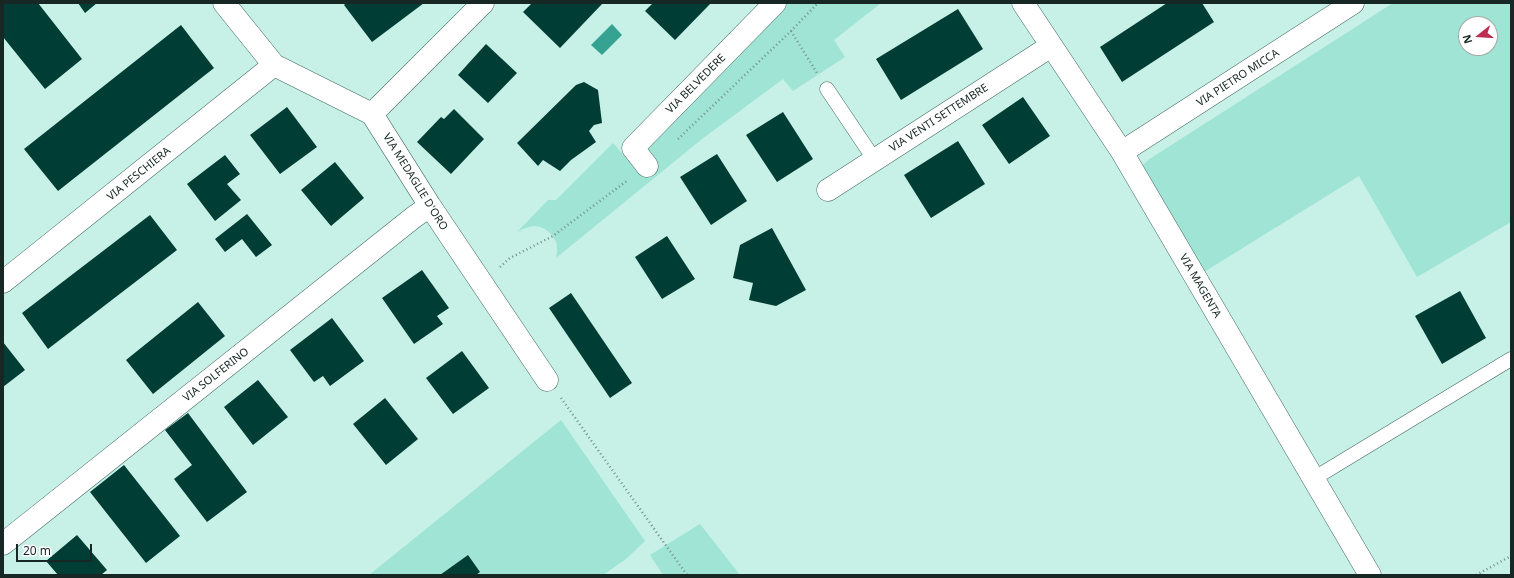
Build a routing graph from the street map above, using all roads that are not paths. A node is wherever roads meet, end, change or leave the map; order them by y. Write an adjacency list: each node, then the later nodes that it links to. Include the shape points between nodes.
1 (224, 3): 7 (street)
2 (483, 3): 9 (street)
3 (775, 3): 12 (street, VIA BELVEDERE, via 633,148)
4 (1023, 3): 6 (street, VIA MAGENTA)
5 (1353, 3): 10 (street, VIA PIETRO MICCA)
6 (1051, 46): 10 (street, VIA MAGENTA); 11 (street, VIA VENTI SETTEMBRE)
7 (274, 65): 9 (street); 15 (street, VIA PESCHIERA)
8 (827, 89): 11 (lane)
9 (372, 114): 14 (street, VIA MEDAGLIE D'ORO)
10 (1122, 152): 18 (street, VIA MAGENTA)
11 (874, 159): 13 (street, VIA VENTI SETTEMBRE)
12 (647, 166)
13 (828, 190)
14 (430, 206): 17 (street, VIA MEDAGLIE D'ORO); 19 (street, VIA SOLFERINO)
15 (3, 282)
16 (1511, 359): 18 (lane)
17 (547, 380)
18 (1313, 479): 20 (street, VIA MAGENTA)
19 (3, 544)
20 (1370, 575)

